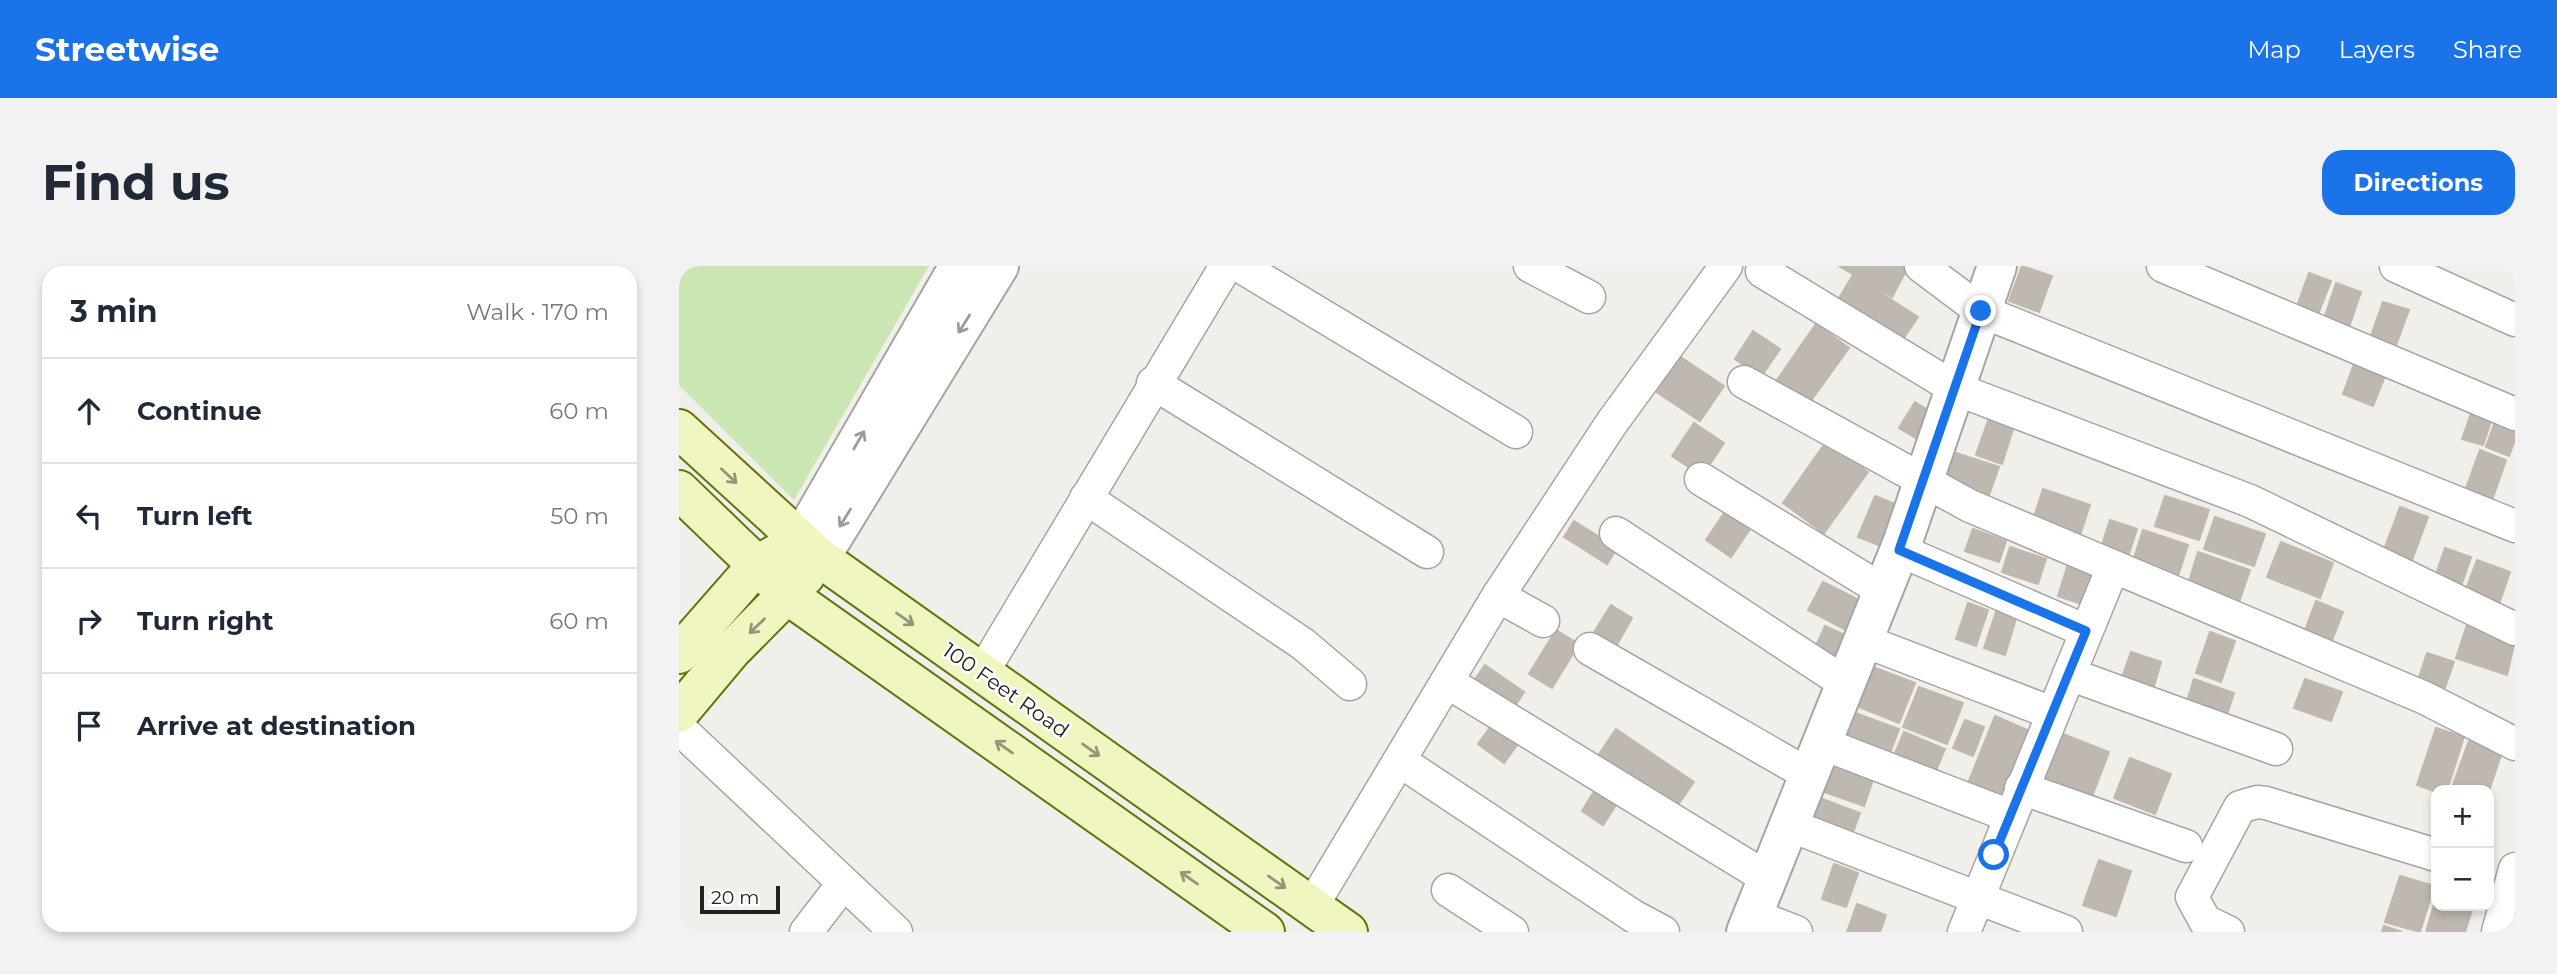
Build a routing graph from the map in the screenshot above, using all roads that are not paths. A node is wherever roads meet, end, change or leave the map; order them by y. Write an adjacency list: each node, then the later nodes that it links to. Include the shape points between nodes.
1 (959, 266): 27 (street, one-way to 1)
2 (999, 266): 27 (street, one-way to 27)
3 (1226, 266): 16 (street)
4 (1240, 266): 20 (street)
5 (1530, 266): 12 (street)
6 (1726, 266): 34 (street, via 1611,424)
7 (1921, 266): 13 (street)
8 (1997, 266): 13 (street)
9 (2163, 266): 18 (street)
10 (2396, 266): 14 (street)
11 (1762, 271): 17 (street)
12 (1589, 297)
13 (1981, 311): 17 (street); 25 (street)
14 (2515, 320)
15 (1745, 382): 22 (street)
16 (1153, 383): 24 (street); 29 (street)
17 (1956, 389): 22 (street); 36 (street, via 2250,501)
18 (2515, 414)
19 (679, 429): 27 (main road, 100 Feet Road, one-way to 27)
20 (1515, 432)
21 (1701, 479): 32 (street)
22 (1923, 482): 28 (street); 31 (street)
23 (679, 490): 30 (main road)
24 (1086, 498): 41 (street); 45 (street, via 1303,645)
25 (2515, 526)
26 (1616, 533): 44 (street)
27 (810, 550): 30 (main road); 33 (main road); 41 (main road, 100 Feet Road, one-way to 41)
28 (1899, 550): 32 (street); 37 (street)
29 (1427, 552)
30 (757, 565): 33 (main road); 40 (main road)
31 (2113, 566): 37 (street); 49 (street, via 2425,698)
32 (1882, 590): 38 (street)
33 (789, 596): 46 (main road, one-way to 46, via 731,651); 66 (main road, one-way to 33)
34 (1498, 596): 35 (street); 43 (street)
35 (1543, 621)
36 (2515, 629)
37 (2086, 631): 42 (street)
38 (1862, 640): 44 (street); 47 (street)
39 (1590, 649): 51 (street)
40 (679, 654)
41 (982, 673): 62 (main road, 100 Feet Road, one-way to 62)
42 (2069, 674): 47 (street); 50 (street)
43 (1448, 682): 52 (street); 58 (street)
44 (1845, 683): 51 (street)
45 (1350, 684)
46 (679, 713)
47 (2052, 713): 53 (street)
48 (679, 728): 59 (street)
49 (2515, 744)
50 (2276, 749)
51 (1815, 759): 53 (street); 54 (street)
52 (1400, 761): 62 (street); 69 (street)
53 (2016, 802): 55 (street); 61 (street)
54 (1789, 825): 58 (street); 61 (street)
55 (2186, 846)
56 (2431, 853): 73 (street, via 2266,803 2249,803 2239,807 2192,897 2206,921)
57 (2508, 874): 74 (street)
58 (1767, 878): 63 (street)
59 (843, 884): 64 (street); 65 (street)
60 (1448, 890): 68 (street)
61 (1977, 897): 71 (street); 72 (street)
62 (1312, 906): 67 (main road, 100 Feet Road)
63 (1749, 924): 70 (street)
64 (806, 932)
65 (896, 932)
66 (1265, 932)
67 (1348, 932)
68 (1512, 932)
69 (1663, 932)
70 (1796, 932)
71 (1964, 932)
72 (2066, 932)
73 (2228, 932)
74 (2498, 932)

